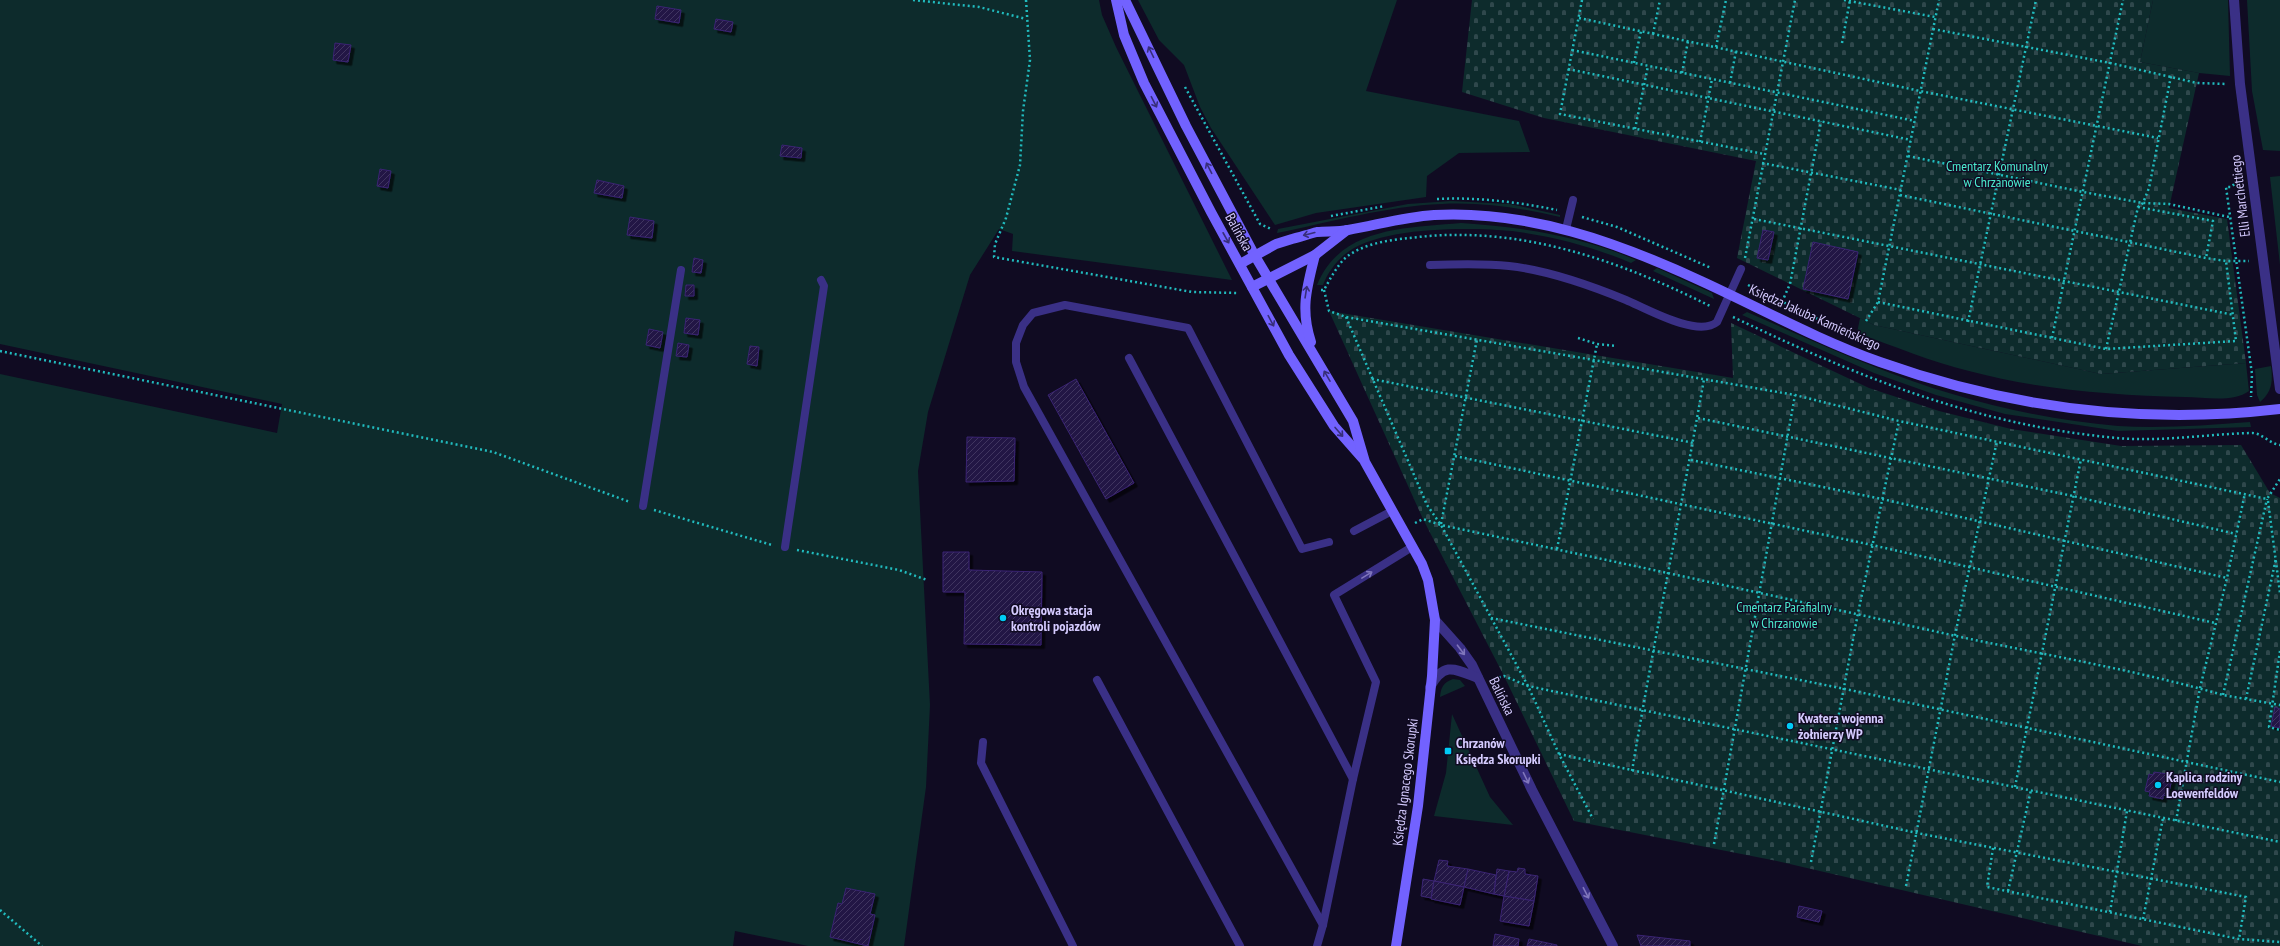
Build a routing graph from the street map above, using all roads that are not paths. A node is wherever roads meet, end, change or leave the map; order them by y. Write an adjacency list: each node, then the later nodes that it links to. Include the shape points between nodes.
1 (1116, 0): 9 (main road, Balińska, one-way to 9, via 1124,35 1144,83)
2 (1125, 0): 8 (main road, Balińska, one-way to 2, via 1186,126)
3 (2234, 0): 19 (street, Elli Marchettiego, via 2240,84)
4 (1573, 200): 6 (lane)
5 (1347, 230): 6 (main road, Księdza Jakuba Kamieńskiego, via 1404,218 1453,214 1530,221); 7 (main road, Księdza Jakuba Kamieńskiego); 8 (main road, Księdza Jakuba Kamieńskiego, one-way to 8, via 1318,232 1292,239 1276,244)
6 (1566, 230): 16 (main road, Księdza Jakuba Kamieńskiego, via 1624,248)
7 (1315, 255): 14 (main road, Księdza Jakuba Kamieńskiego); 17 (main road, one-way to 7, via 1306,327 1304,309)
8 (1255, 256): 9 (main road, Księdza Jakuba Kamieńskiego); 14 (main road, Balińska)
9 (1240, 264): 15 (main road, Balińska)
10 (1430, 265): 16 (lane, via 1470,263 1510,266 1587,285 1663,316 1701,328 1717,322)
11 (1741, 269): 16 (lane)
12 (681, 270): 22 (lane)
13 (821, 280): 27 (lane, via 824,286)
14 (1268, 280): 15 (main road); 17 (main road, Balińska)
15 (1252, 287): 21 (main road, Balińska, one-way to 21, via 1289,355 1334,426)
16 (1730, 295): 20 (main road, Księdza Jakuba Kamieńskiego, via 1878,361 1935,381 1990,395 2055,407 2125,414 2203,415)
17 (1316, 357): 21 (main road, Balińska, one-way to 17, via 1353,421)
18 (1129, 358): 33 (lane)
19 (2280, 389)
20 (2280, 409)
21 (1365, 462): 23 (main road, Balińska)
22 (643, 506)
23 (1392, 511): 24 (lane); 26 (main road, Balińska)
24 (1354, 531)
25 (1329, 542): 34 (lane, via 1302,549 1188,328 1065,305 1033,313 1023,325 1016,343 1016,362 1024,387)
26 (1412, 547): 28 (main road, Balińska, via 1428,580); 33 (lane, one-way to 26, via 1376,682 1334,595)
27 (785, 548)
28 (1435, 620): 29 (street, Balińska, one-way to 29, via 1460,648); 31 (main road, Księdza Ignacego Skorupki)
29 (1478, 678): 31 (street, via 1449,669 1436,677); 39 (street, Balińska, one-way to 39, via 1532,790)
30 (1097, 680): 36 (lane)
31 (1430, 687): 38 (main road, Księdza Ignacego Skorupki, via 1418,806)
32 (983, 742): 35 (lane, via 981,763)
33 (1353, 779): 34 (lane)
34 (1323, 925): 37 (lane)
35 (1073, 946)
36 (1240, 946)
37 (1317, 946)
38 (1396, 946)
39 (1613, 946)

